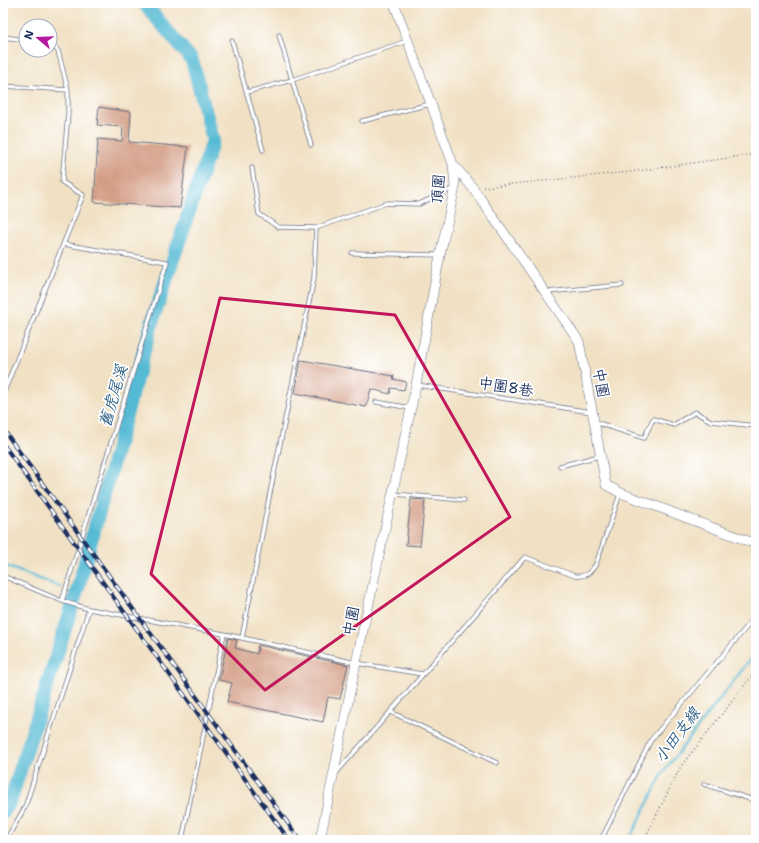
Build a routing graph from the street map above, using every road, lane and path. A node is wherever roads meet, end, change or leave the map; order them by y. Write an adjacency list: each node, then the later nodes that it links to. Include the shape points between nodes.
1 (394, 3): 5 (street, 頂圍)
2 (279, 35): 8 (lane)
3 (3, 37): 4 (lane)
4 (18, 39)
5 (408, 40): 8 (lane); 12 (street, 頂圍)
6 (232, 41): 11 (lane)
7 (58, 51): 10 (lane)
8 (292, 80): 11 (lane); 14 (lane)
9 (3, 86): 10 (lane)
10 (68, 90): 22 (lane, via 62,182 82,195)
11 (247, 92): 15 (lane)
12 (432, 104): 13 (lane); 17 (street, 頂圍)
13 (362, 121)
14 (311, 145)
15 (263, 150)
16 (756, 154): 20 (path, via 630,172)
17 (453, 164): 19 (street, 頂圍); 20 (street, 中圍)
18 (252, 168): 21 (lane, via 259,214 278,227)
19 (455, 187): 21 (lane, via 420,204 387,203); 24 (street, 頂圍)
20 (473, 188): 26 (street, 中圍)
21 (316, 228): 45 (lane, via 314,278)
22 (64, 244): 28 (lane); 41 (lane, via 167,262)
23 (352, 253): 24 (lane)
24 (440, 255): 27 (street, 頂圍)
25 (622, 285): 26 (lane)
26 (546, 292): 31 (street, 中圍, via 579,341)
27 (416, 385): 30 (street, 中圍); 31 (lane, 中圍8巷)
28 (3, 394)
29 (376, 402): 30 (lane)
30 (411, 408): 37 (street, 中圍)
31 (592, 412): 32 (street, 中圍)
32 (594, 421): 33 (lane, via 644,438 653,419 674,425 695,412 711,421); 34 (street, 中圍)
33 (756, 426)
34 (600, 455): 35 (lane); 36 (street, 中圍, via 606,485)
35 (560, 466)
36 (621, 493): 39 (street, 中圍); 48 (lane, via 596,564 589,574 574,576 525,557)
37 (392, 494): 38 (lane); 46 (street, 中圍)
38 (464, 500)
39 (756, 544)
40 (3, 576): 41 (lane)
41 (62, 601): 42 (lane)
42 (89, 609): 44 (lane); 55 (lane, via 25,807)
43 (756, 616): 58 (lane, via 651,740)
44 (224, 634): 45 (lane); 56 (lane)
45 (242, 638): 46 (lane)
46 (356, 663): 48 (lane); 51 (street, 中圍)
47 (756, 671): 59 (path, via 681,766)
48 (422, 674): 49 (lane)
49 (391, 712): 50 (lane); 51 (lane)
50 (497, 763)
51 (332, 777): 57 (street, 中圍)
52 (704, 784): 53 (lane)
53 (756, 801)
54 (756, 838): 60 (lane)
55 (6, 840)
56 (182, 840)
57 (320, 840)
58 (601, 840)
59 (644, 840)
60 (752, 840)

